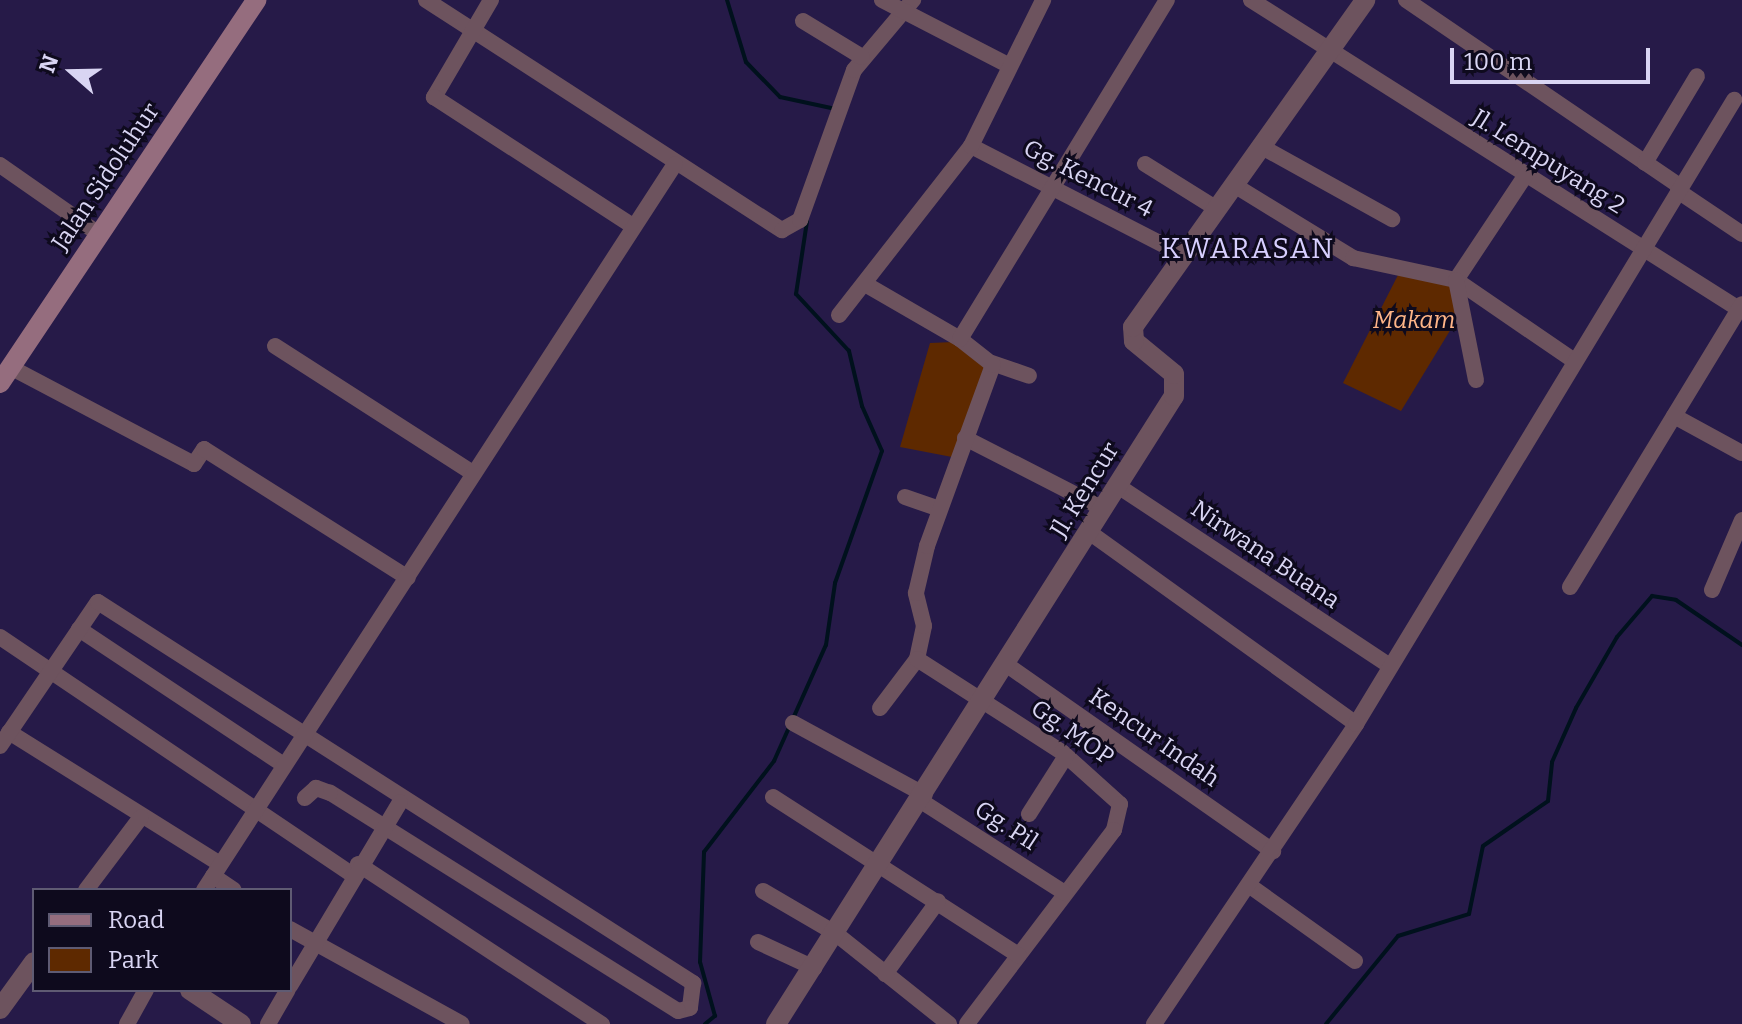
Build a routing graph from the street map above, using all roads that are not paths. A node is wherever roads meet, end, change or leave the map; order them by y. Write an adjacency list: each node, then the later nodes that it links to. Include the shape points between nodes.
1 (256, 0): 31 (main road, Jalan Sidoluhur)
2 (426, 0): 12 (street)
3 (491, 0): 12 (street)
4 (882, 0): 10 (street)
5 (1043, 0): 15 (street)
6 (1167, 0): 26 (street)
7 (1251, 0): 13 (street, Jl. Lempuyang 2)
8 (1365, 0): 13 (street, Jl. Kencur)
9 (1406, 0): 21 (street)
10 (907, 6): 14 (street); 15 (street)
11 (803, 21): 14 (street)
12 (472, 29): 22 (street); 30 (street, via 434,97)
13 (1330, 52): 19 (street, Jl. Kencur); 24 (street, Jl. Lempuyang 2)
14 (862, 57): 22 (street, via 836,108 800,220 788,230)
15 (1008, 65): 18 (street)
16 (1697, 76): 21 (street)
17 (1734, 100): 27 (street)
18 (971, 146): 26 (street, Gg. Kencur 4); 36 (street)
19 (1262, 147): 25 (street, Jl. Kencur); 29 (street)
20 (1146, 163): 28 (street)
21 (1645, 163): 27 (street)
22 (675, 164): 30 (street)
23 (0, 165): 31 (street)
24 (1525, 176): 33 (street, Jl. Lempuyang 2); 35 (street)
25 (1234, 185): 28 (street, Jl. Kencur); 35 (street, via 1353,258)
26 (1056, 188): 34 (street, Gg. Kencur 4); 39 (street)
27 (1679, 189): 32 (street); 33 (street)
28 (1217, 209): 34 (street, Jl. Kencur)
29 (1392, 219)
30 (633, 226): 49 (street)
31 (99, 234): 43 (main road, Jalan Sidoluhur)
32 (1742, 234)
33 (1643, 251): 37 (street, Jl. Lempuyang 2); 41 (street)
34 (1183, 255): 50 (street, Jl. Kencur, via 1131,331 1174,374 1176,391)
35 (1456, 280): 41 (street); 45 (street)
36 (865, 284): 38 (street); 39 (street)
37 (1741, 308): 46 (street)
38 (839, 315)
39 (960, 339): 42 (street)
40 (275, 346): 49 (street)
41 (1573, 360): 68 (street)
42 (992, 363): 44 (street); 47 (street)
43 (5, 375): 56 (street, via 194,464 204,449 213,453)
44 (1029, 376)
45 (1476, 380)
46 (1674, 416): 48 (street); 57 (street)
47 (965, 438): 52 (street); 53 (street)
48 (1742, 453)
49 (473, 473): 56 (street)
50 (1118, 486): 53 (street, Jl. Kencur); 62 (street, Nirwana Buana)
51 (905, 497): 52 (street)
52 (939, 509): 61 (street, via 916,593 924,626)
53 (1104, 509): 55 (street, Jl. Kencur)
54 (1742, 520): 58 (street)
55 (1089, 532): 63 (street, Jl. Kencur); 68 (street)
56 (408, 578): 70 (street)
57 (1570, 587)
58 (1712, 590)
59 (79, 629): 64 (street); 70 (street, via 98,602); 72 (street)
60 (0, 637): 64 (street)
61 (917, 659): 65 (street, Gg. MOP); 66 (street)
62 (1385, 663)
63 (1007, 665): 65 (street, Jl. Kencur); 81 (street, Kencur Indah)
64 (51, 673): 69 (street); 77 (street)
65 (983, 704): 71 (street, Gg. MOP); 75 (street, Jl. Kencur)
66 (880, 708)
67 (793, 723): 75 (street, Gg. Pil)
68 (1356, 724): 81 (street)
69 (4, 739): 79 (street)
70 (301, 739): 72 (street); 76 (street)
71 (1066, 756): 78 (street); 89 (street, Gg. MOP, via 1114,793 1121,813)
72 (281, 763): 77 (street)
73 (773, 797): 82 (street)
74 (305, 798): 80 (street, via 322,789)
75 (923, 798): 82 (street, Jl. Kencur); 89 (street, Gg. Pil)
76 (400, 802): 80 (street); 80 (street, via 693,983 690,1008 678,1011)
77 (250, 810): 83 (street); 84 (street)
78 (1029, 814)
79 (141, 817): 84 (street); 86 (street)
80 (383, 828): 83 (street)
81 (1273, 851): 85 (street)
82 (881, 863): 90 (street); 92 (street, Jl. Kencur)
83 (354, 869): 94 (street); 110 (street)
84 (212, 876): 87 (street)
85 (1250, 886): 96 (street); 114 (street)
86 (88, 888)
87 (231, 888)
88 (763, 891): 92 (street)
89 (1065, 893): 95 (street)
90 (938, 901): 95 (street); 99 (street)
91 (292, 930): 94 (street)
92 (835, 933): 98 (street, Jl. Kencur); 99 (street)
93 (758, 942): 98 (street)
94 (313, 946): 100 (street); 105 (street)
95 (1018, 955): 113 (street)
96 (1355, 961)
97 (32, 965): 104 (street)
98 (814, 968): 111 (street, Jl. Kencur)
99 (885, 974): 112 (street)
100 (292, 983)
101 (145, 992): 106 (street)
102 (193, 992): 107 (street)
103 (287, 992): 108 (street)
104 (0, 1009)
105 (441, 1019): 109 (street)
106 (127, 1024)
107 (241, 1024)
108 (268, 1024)
109 (462, 1024)
110 (602, 1024)
111 (776, 1024)
112 (949, 1024)
113 (967, 1024)
114 (1154, 1024)

